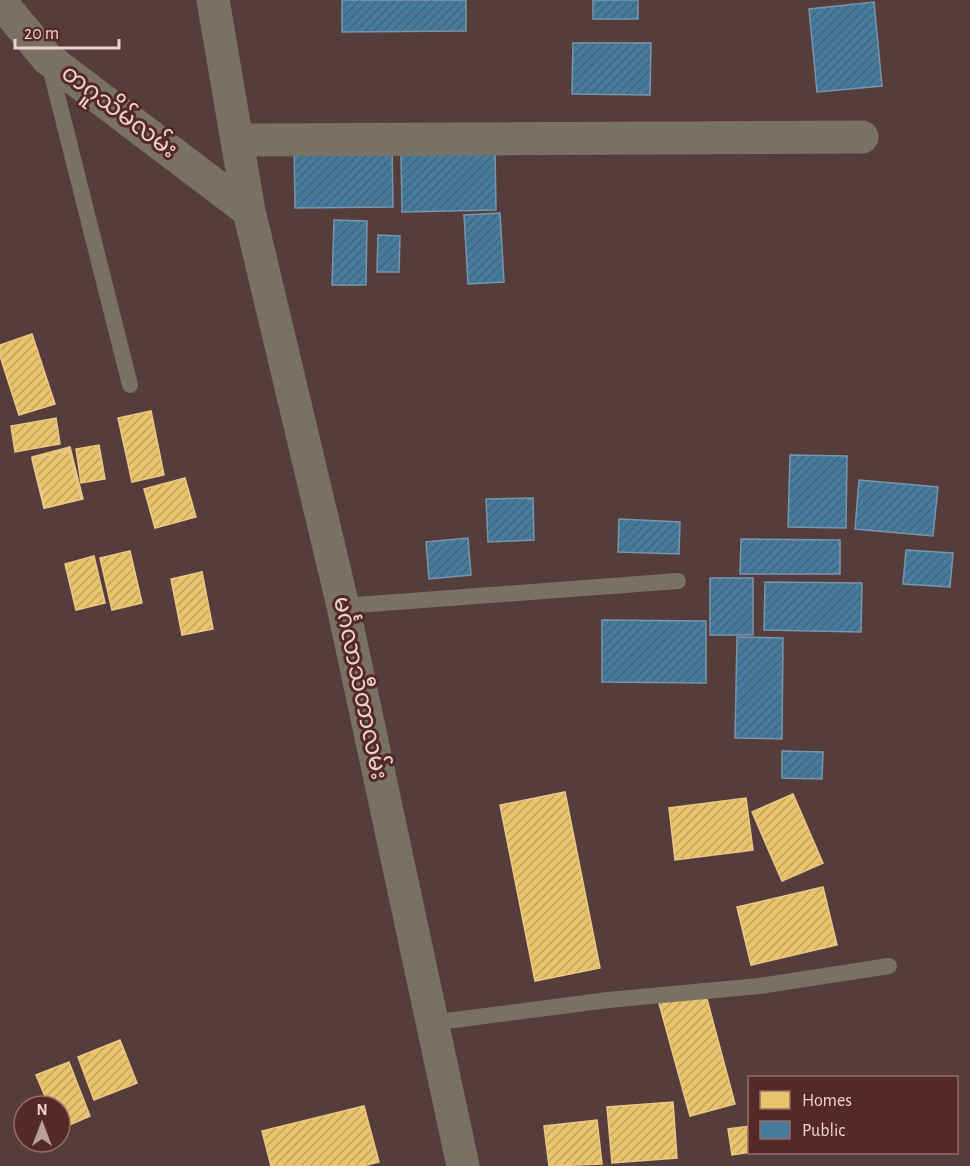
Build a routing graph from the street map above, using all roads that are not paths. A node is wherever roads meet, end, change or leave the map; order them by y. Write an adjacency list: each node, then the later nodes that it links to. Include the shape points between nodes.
1 (213, 0): 5 (street, မင်္ဂလာသီတာလမ်း)
2 (0, 1): 3 (street, တဂူသိမ်လမ်း)
3 (47, 58): 6 (street, တဂူသိမ်လမ်း); 7 (lane)
4 (862, 138): 5 (street)
5 (237, 140): 6 (street, မင်္ဂလာသီတာလမ်း)
6 (249, 211): 9 (street, မင်္ဂလာသီတာလမ်း)
7 (130, 385)
8 (678, 581): 9 (lane)
9 (343, 606): 11 (street, မင်္ဂလာသီတာလမ်း)
10 (889, 966): 11 (lane, via 759,986 608,1000)
11 (431, 1023): 12 (street, မင်္ဂလာသီတာလမ်း)
12 (463, 1166)

